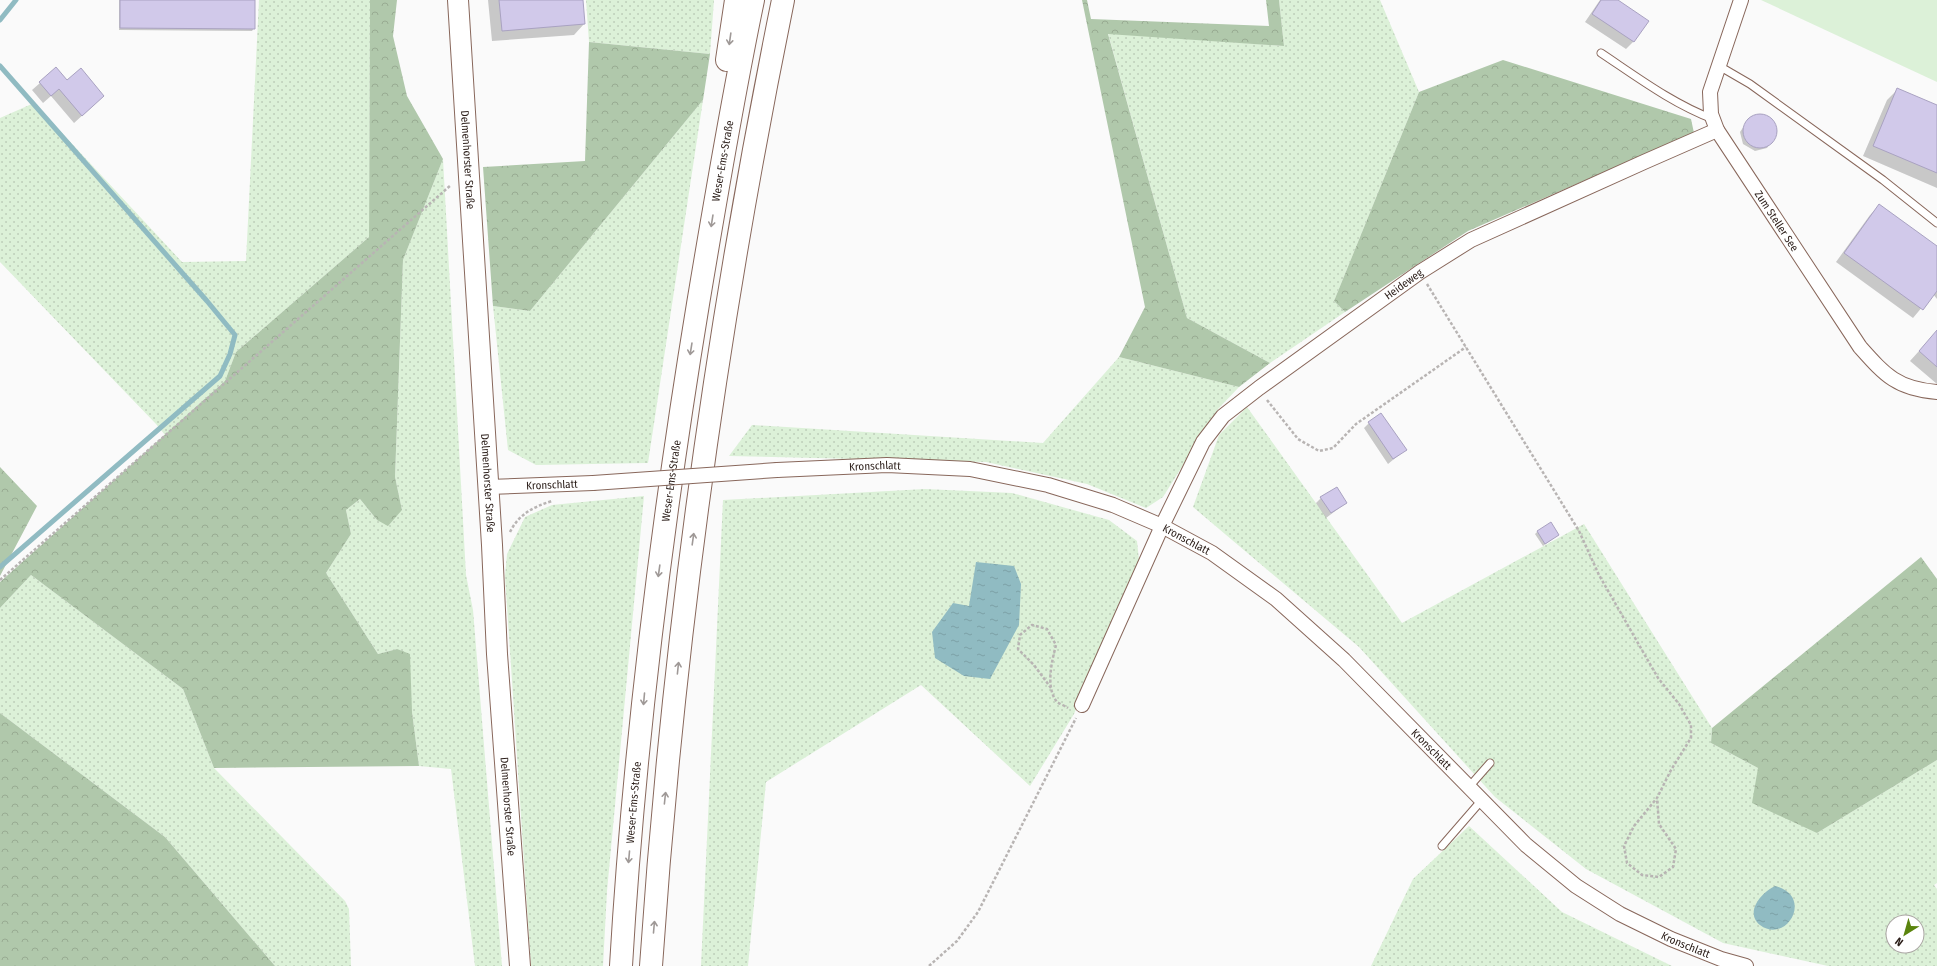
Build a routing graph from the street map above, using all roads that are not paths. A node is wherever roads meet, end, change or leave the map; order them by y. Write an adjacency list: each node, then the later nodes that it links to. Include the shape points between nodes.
1 (458, 0): 12 (street, Delmenhorster Straße)
2 (736, 0): 8 (highway, one-way to 8, via 724,78)
3 (753, 0): 8 (highway, Weser-Ems-Straße)
4 (783, 0): 21 (highway, one-way to 4, via 664,804 686,593 727,302)
5 (1741, 0): 7 (street, Zum Steller See)
6 (1601, 53): 9 (lane)
7 (1719, 66): 9 (street, Zum Steller See, via 1710,92); 10 (lane, via 1750,84 1883,180)
8 (732, 99): 20 (highway, Weser-Ems-Straße, one-way to 20, via 681,408 651,625)
9 (1715, 125): 11 (street, Zum Steller See, via 1860,347 1882,372 1902,385 1918,391); 13 (street, Heideweg, via 1644,162 1472,240 1420,272 1259,388 1223,416 1203,442)
10 (1937, 223)
11 (1937, 392)
12 (488, 487): 13 (street, Kronschlatt, bridge, via 887,465 970,469 1048,485 1113,505); 19 (street, Delmenhorster Straße, via 497,661)
13 (1162, 526): 14 (street, Heideweg); 16 (street, Kronschlatt, via 1212,553 1276,599 1344,660)
14 (1082, 705)
15 (1490, 763): 16 (lane)
16 (1468, 788): 17 (street, Kronschlatt)
17 (1481, 801): 18 (lane); 22 (street, Kronschlatt, via 1526,845 1576,886 1620,914 1671,939)
18 (1442, 846)
19 (520, 966)
20 (621, 966)
21 (652, 966)
22 (1746, 966)

